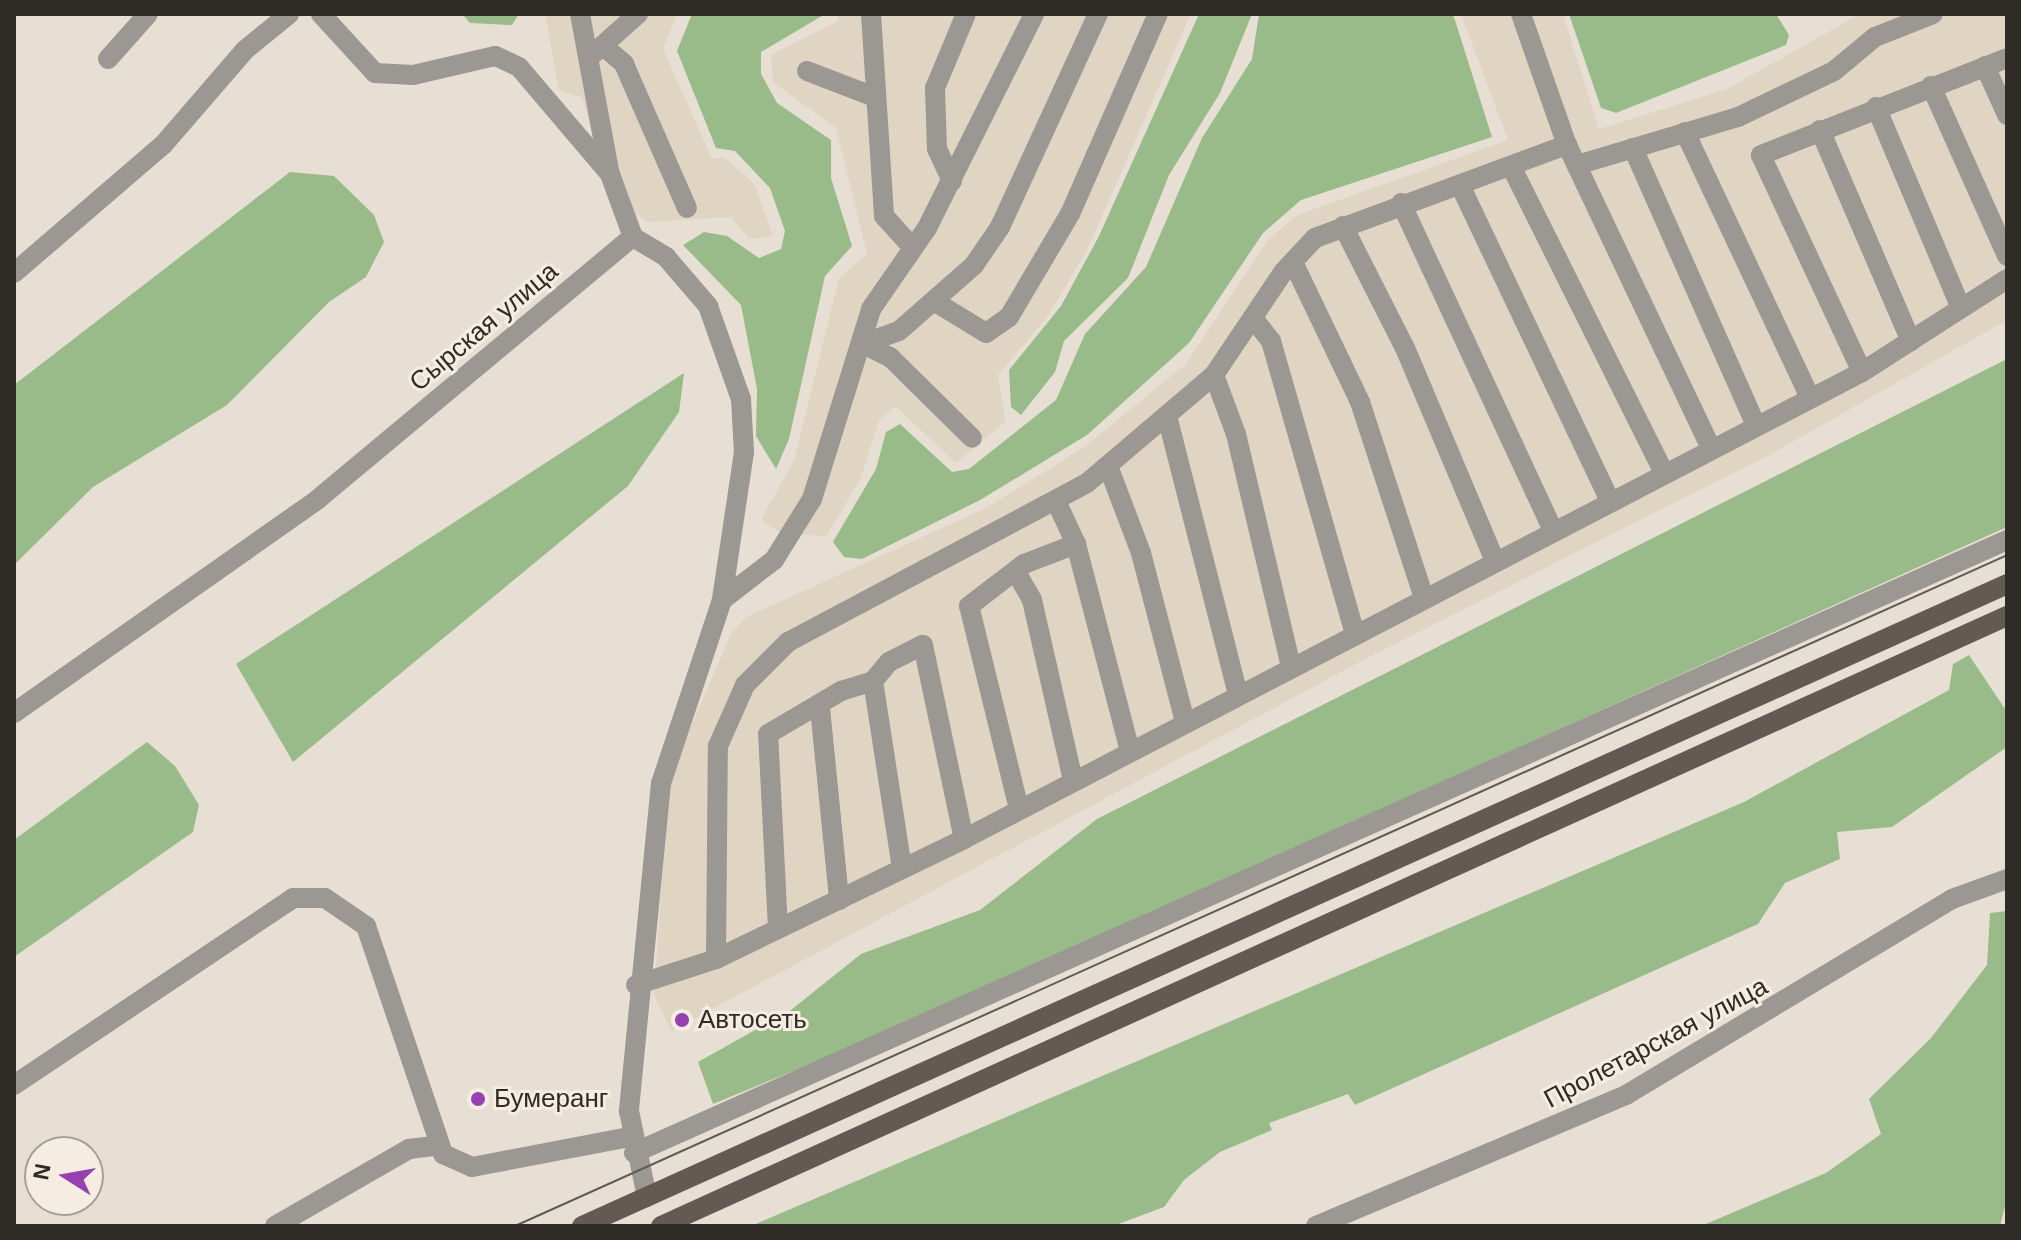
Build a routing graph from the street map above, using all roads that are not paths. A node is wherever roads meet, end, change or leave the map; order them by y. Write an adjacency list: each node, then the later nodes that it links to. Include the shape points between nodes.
1 (148, 14): 16 (street)
2 (289, 14): 39 (street, via 245,50 163,145)
3 (321, 14): 29 (street, via 375,73 413,75 495,56 519,67)
4 (580, 14): 14 (street)
5 (638, 14): 13 (street)
6 (871, 14): 20 (street)
7 (966, 14): 30 (street, via 935,88 937,149)
8 (1034, 14): 30 (street)
9 (1098, 14): 41 (street, via 1000,227)
10 (1158, 14): 41 (street, via 1070,214 1009,317 986,333)
11 (1521, 14): 25 (street)
12 (1933, 14): 24 (street, via 1875,37 1820,78)
13 (607, 49): 14 (street); 33 (street, via 624,64)
14 (586, 55): 29 (street)
15 (2007, 58): 17 (street)
16 (108, 59)
17 (1985, 66): 19 (street); 22 (street)
18 (807, 71): 20 (street)
19 (1931, 86): 21 (street); 37 (street)
20 (872, 96): 36 (street, via 884,216)
21 (1876, 107): 23 (street); 42 (street)
22 (2007, 115)
23 (1820, 130): 44 (street); 46 (street, via 1761,155)
24 (1685, 132): 26 (street); 48 (street)
25 (1567, 145): 27 (street); 28 (street)
26 (1633, 148): 27 (street); 50 (street)
27 (1577, 165): 52 (street)
28 (1512, 168): 31 (street); 54 (street)
29 (610, 174): 35 (street)
30 (952, 181): 36 (street)
31 (1460, 185): 32 (street); 56 (street)
32 (1401, 203): 34 (street); 57 (street)
33 (687, 208)
34 (1343, 226): 38 (street, via 1315,238); 60 (street, via 1405,348)
35 (633, 237): 64 (street, via 666,257 708,306 741,399 744,452); 71 (street, Сырская улица, via 318,499)
36 (913, 248): 45 (street, via 871,309)
37 (2007, 256)
38 (1293, 262): 43 (street); 63 (street, via 1360,402)
39 (14, 273)
40 (2007, 279): 42 (street)
41 (937, 303): 45 (street, via 899,331)
42 (1961, 308): 44 (street)
43 (1253, 318): 47 (street); 66 (street, via 1271,341)
44 (1911, 341): 46 (street)
45 (863, 344): 51 (street, via 890,357); 64 (street, via 812,499 774,560)
46 (1862, 372): 48 (street)
47 (1214, 375): 49 (street); 67 (street, via 1236,434)
48 (1810, 398): 50 (street)
49 (1167, 416): 53 (street); 69 (street)
50 (1756, 425): 52 (street)
51 (972, 438)
52 (1711, 448): 54 (street)
53 (1108, 466): 55 (street); 72 (street, via 1141,553)
54 (1664, 473): 56 (street)
55 (1056, 501): 59 (street); 81 (street, via 788,642 745,685 718,746)
56 (1610, 501): 57 (street)
57 (1553, 530): 60 (street)
58 (2007, 540): 85 (street)
59 (1076, 544): 61 (street); 73 (street)
60 (1495, 561): 63 (street)
61 (1016, 572): 74 (street, via 1032,600); 75 (street, via 969,606)
62 (2007, 584): 86 (main road)
63 (1424, 598): 66 (street)
64 (722, 600): 82 (street, via 661,783)
65 (2007, 616): 89 (main road)
66 (1355, 633): 67 (street)
67 (1291, 666): 69 (street)
68 (873, 681): 70 (street, via 841,691); 76 (street, via 889,662 923,645); 77 (street)
69 (1238, 694): 72 (street)
70 (820, 708): 79 (street); 80 (street, via 768,734)
71 (14, 713)
72 (1185, 722): 73 (street)
73 (1130, 751): 74 (street)
74 (1073, 781): 75 (street)
75 (1019, 809): 76 (street)
76 (964, 839): 77 (street)
77 (902, 869): 79 (street)
78 (2007, 879): 90 (street, Пролетарская улица, via 1952,899 1626,1095)
79 (839, 900): 80 (street)
80 (778, 929): 81 (street)
81 (716, 959): 82 (street)
82 (636, 985): 85 (street)
83 (14, 1085): 84 (street, via 293,898 325,898 366,926)
84 (440, 1145): 85 (street, via 443,1154 472,1167); 87 (street, via 409,1149)
85 (632, 1145): 86 (street)
86 (647, 1197): 88 (main road)
87 (275, 1226)
88 (582, 1226)
89 (661, 1226)
90 (1316, 1226)

